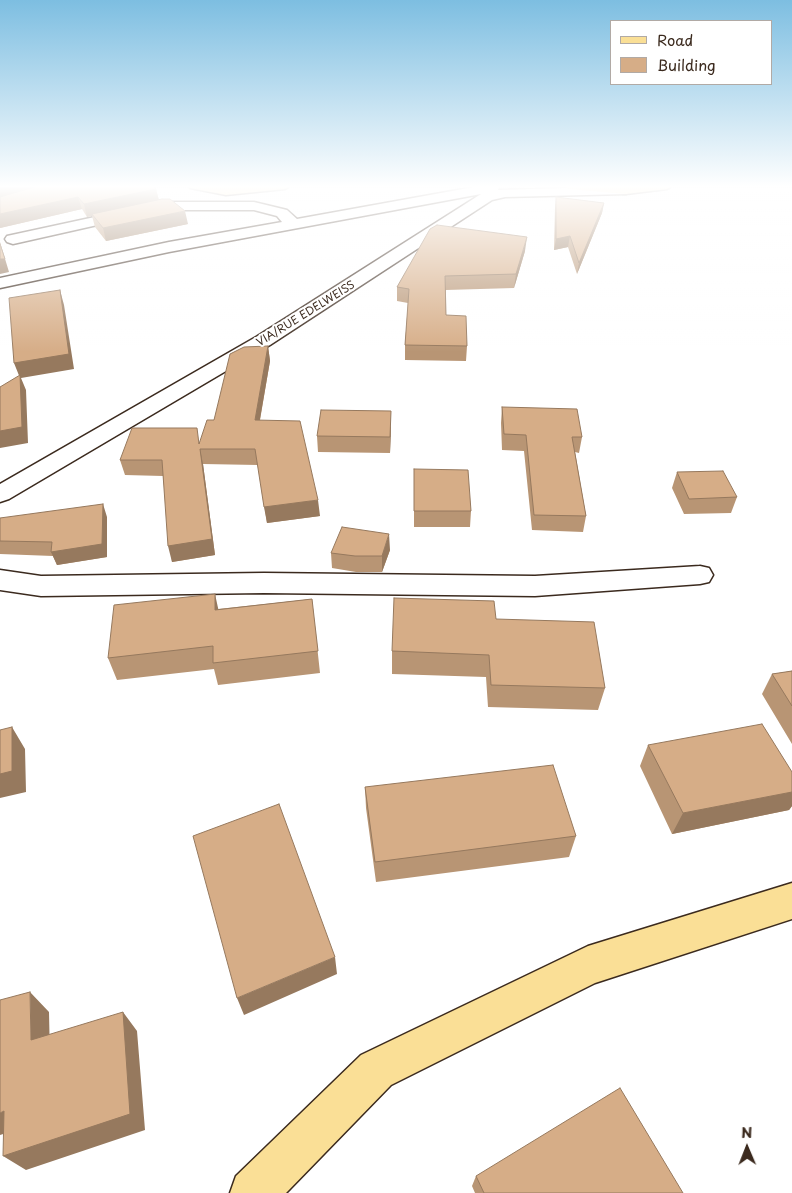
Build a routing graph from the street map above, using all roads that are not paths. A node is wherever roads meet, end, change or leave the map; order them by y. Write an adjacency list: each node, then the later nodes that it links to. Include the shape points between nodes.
1 (203, 241): 3 (street)
2 (421, 241): 4 (street, VIA/RUE EDELWEISS, via 263,341)
3 (0, 283)
4 (0, 494)
5 (700, 575): 6 (street, via 535,586 264,583 41,586)
6 (0, 580)
7 (792, 901): 8 (main road, via 588,966 376,1070)
8 (253, 1193)

